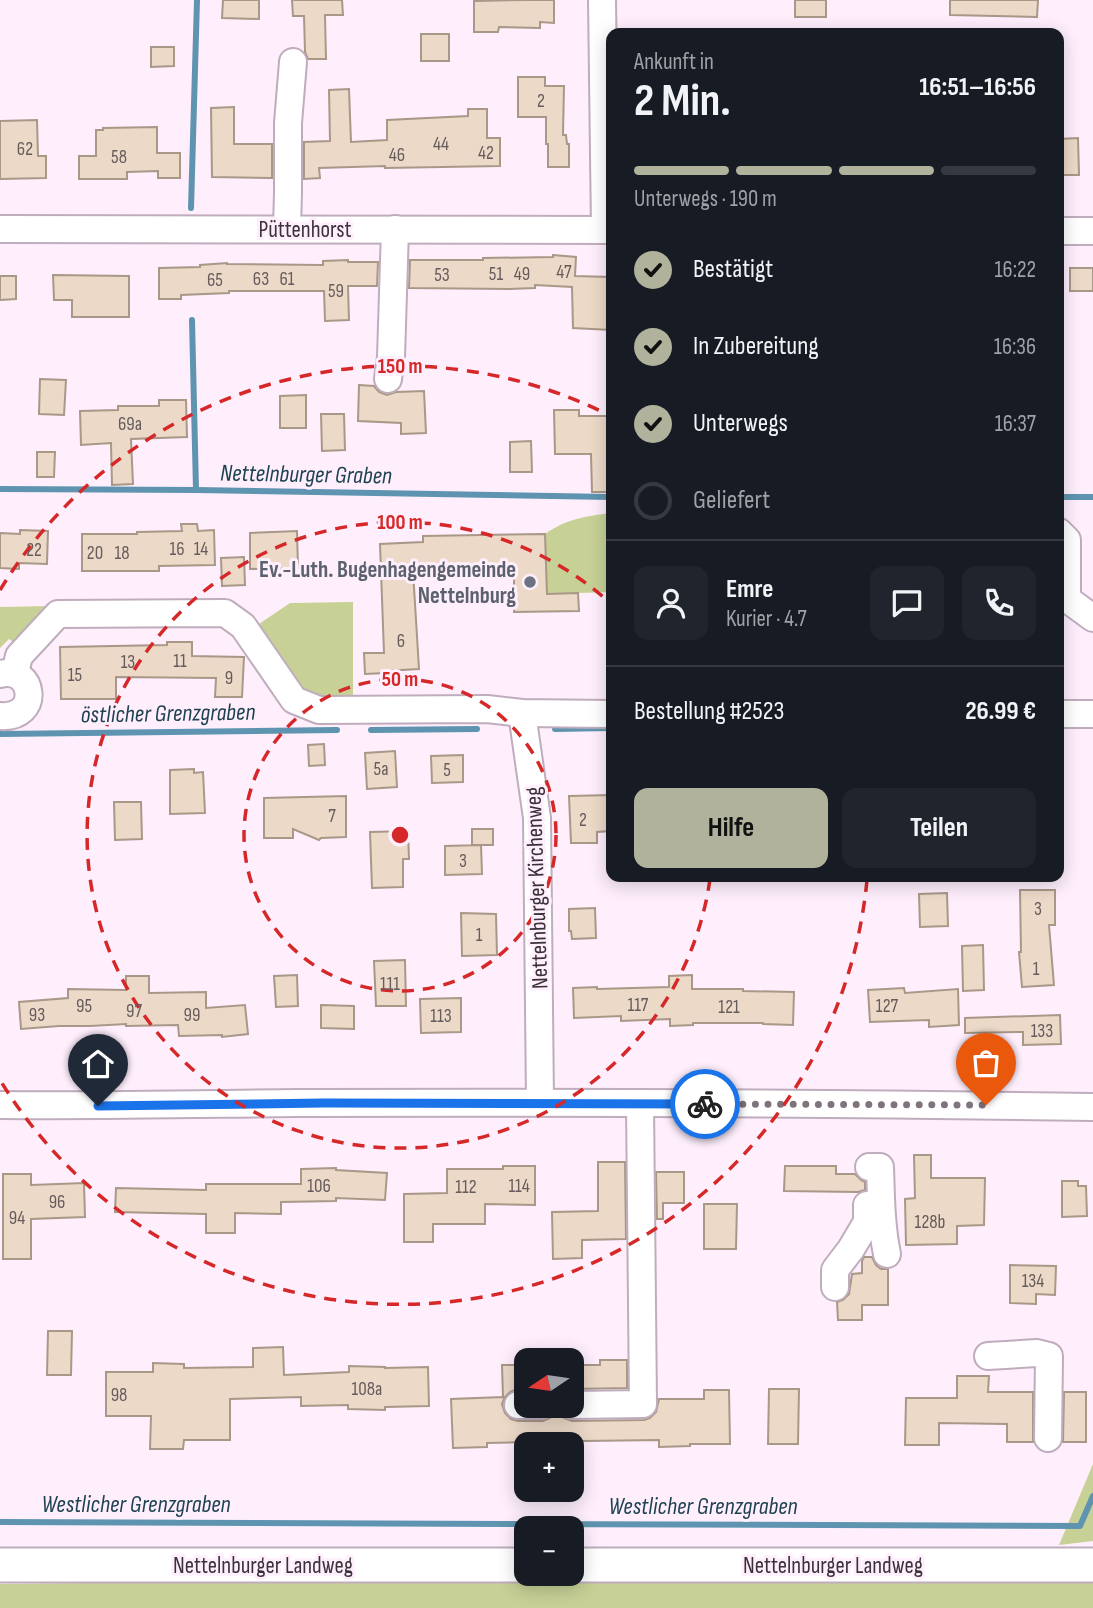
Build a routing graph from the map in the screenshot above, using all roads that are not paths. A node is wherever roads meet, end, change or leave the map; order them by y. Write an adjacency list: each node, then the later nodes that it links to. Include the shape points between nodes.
1 (603, 0): 3 (street)
2 (293, 62): 5 (street)
3 (606, 138)
4 (0, 229): 5 (street, Püttenhorst)
5 (286, 229): 6 (street, Püttenhorst)
6 (395, 229): 7 (street, Püttenhorst); 10 (street)
7 (606, 230)
8 (1064, 231): 9 (street)
9 (1093, 231)
10 (388, 379)
11 (1064, 537): 12 (street, via 1067,599)
12 (1093, 618)
13 (8, 673): 14 (street, via 58,614 225,613 243,626 294,700 319,710); 18 (street, via 28,686 28,702 19,714)
14 (523, 713): 15 (street); 19 (street, Nettelnburger Kirchenweg, via 537,818)
15 (606, 714)
16 (1064, 714): 17 (street)
17 (1093, 714)
18 (0, 716)
19 (540, 1102): 20 (street); 21 (street)
20 (640, 1104): 22 (street); 28 (street, via 643,1404)
21 (0, 1105)
22 (1093, 1107)
23 (869, 1167): 24 (street, via 880,1167)
24 (881, 1206): 25 (street); 26 (street, via 867,1205 867,1222 835,1270)
25 (887, 1254)
26 (835, 1287)
27 (988, 1356): 29 (street, via 1049,1356)
28 (584, 1405)
29 (1048, 1438)
30 (0, 1565): 31 (main road, Nettelnburger Landweg)
31 (514, 1565)
32 (584, 1565): 33 (main road, Nettelnburger Landweg)
33 (1093, 1565)

